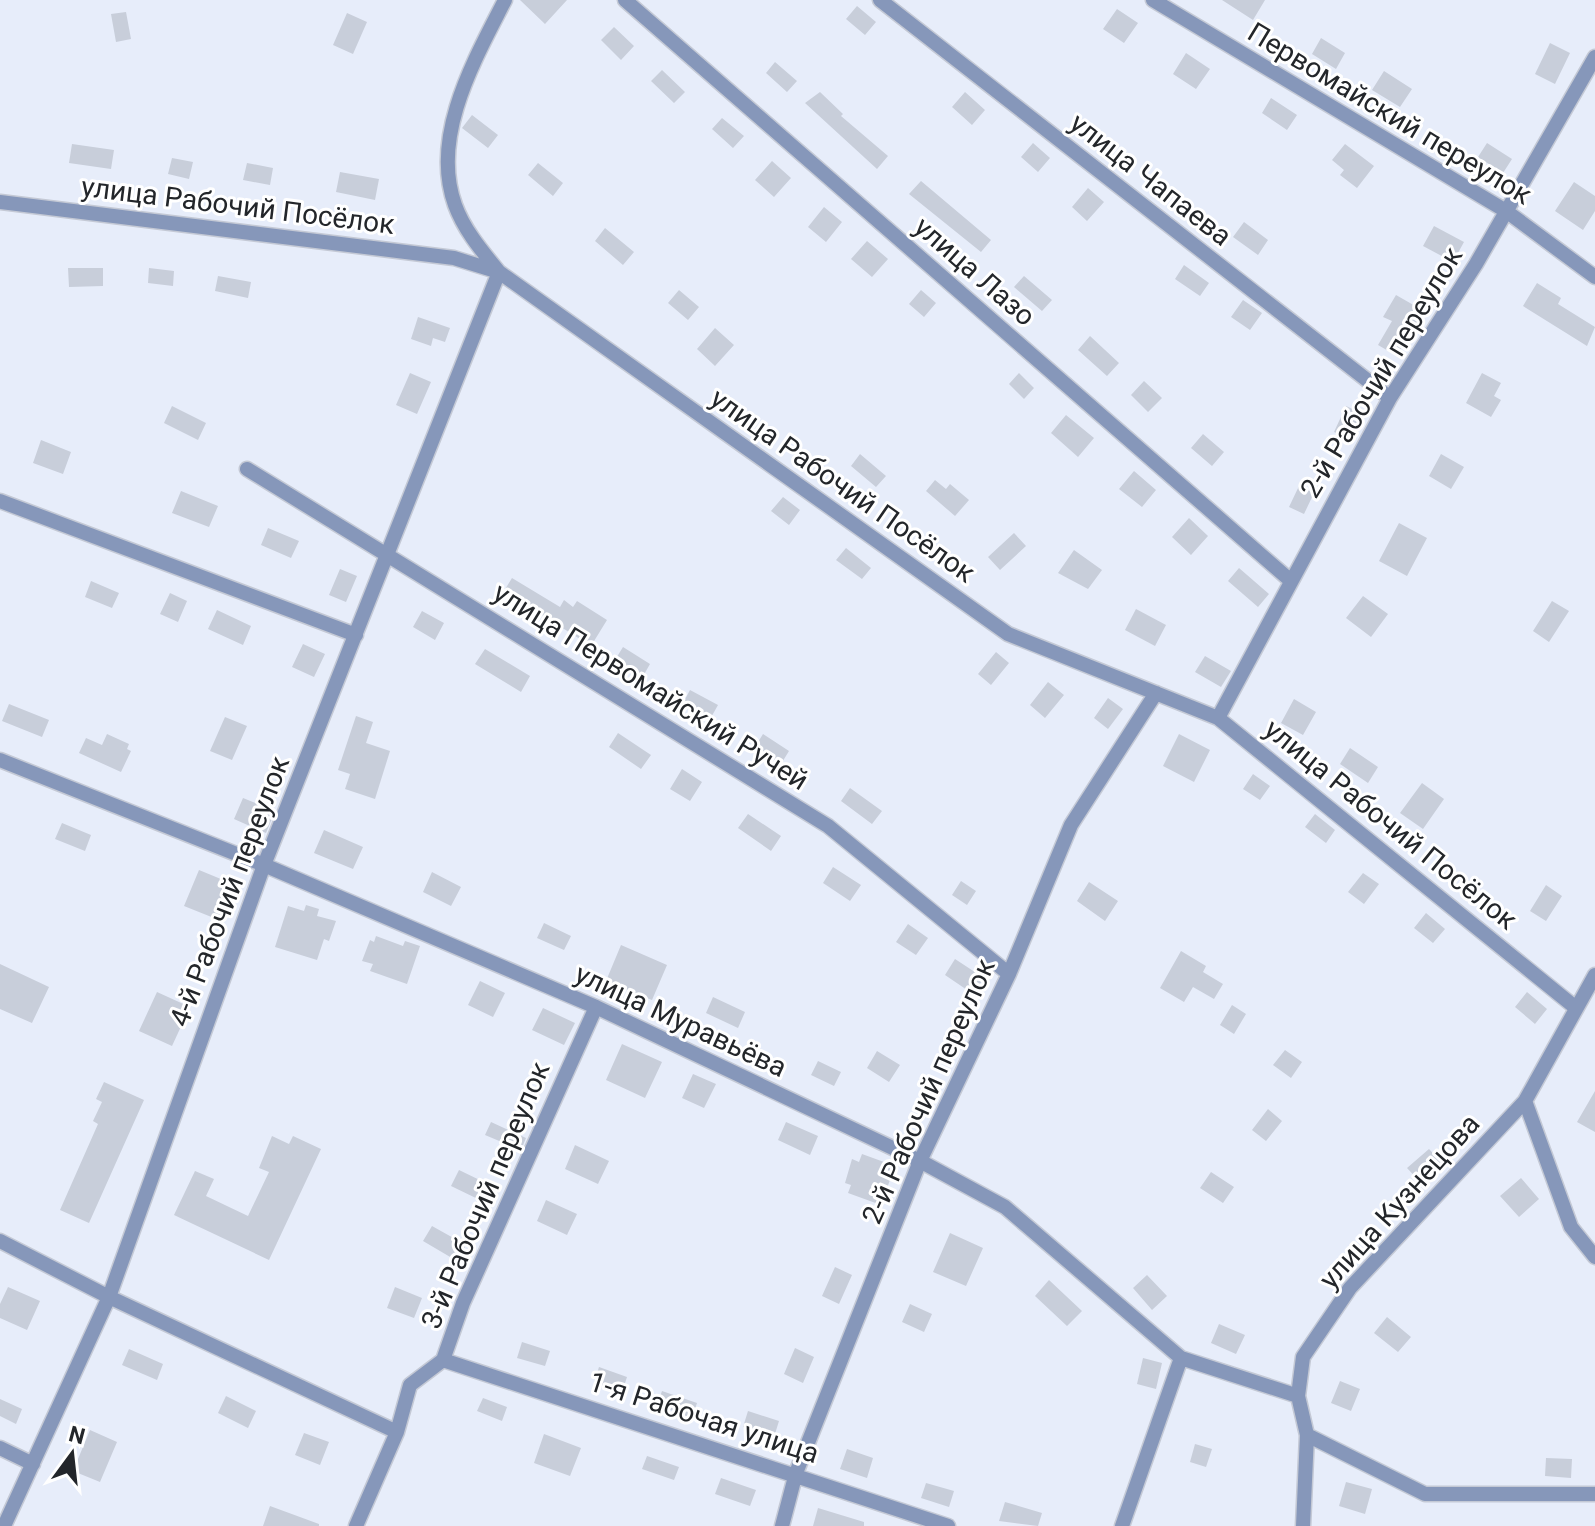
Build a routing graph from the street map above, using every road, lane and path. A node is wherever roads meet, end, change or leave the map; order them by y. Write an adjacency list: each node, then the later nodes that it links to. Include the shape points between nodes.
1 (505, 0): 8 (street, via 465,79 449,182 472,237)
2 (625, 0): 14 (street, улица Лазо)
3 (880, 0): 10 (street, улица Чапаева)
4 (1153, 0): 7 (street, Первомайский переулок)
5 (1595, 57): 7 (street, 2-й Рабочий переулок)
6 (0, 202): 8 (street, улица Рабочий Посёлок, via 454,258)
7 (1506, 211): 9 (street, Первомайский переулок); 10 (street, 2-й Рабочий переулок)
8 (499, 272): 13 (street, 4-й Рабочий переулок); 16 (street, улица Рабочий Посёлок, via 1008,634)
9 (1595, 277)
10 (1390, 398): 14 (street, 2-й Рабочий переулок)
11 (247, 469): 13 (street, улица Первомайский Ручей)
12 (0, 501): 15 (street)
13 (388, 553): 15 (street, 4-й Рабочий переулок); 20 (street, улица Первомайский Ручей, via 828,826)
14 (1291, 581): 17 (street, 2-й Рабочий переулок)
15 (356, 635): 19 (street, 4-й Рабочий переулок)
16 (1156, 693): 17 (street, улица Рабочий Посёлок); 20 (street, 2-й Рабочий переулок, via 1071,825)
17 (1218, 718): 23 (street, улица Рабочий Посёлок)
18 (0, 760): 19 (street, улица Муравьёва)
19 (264, 865): 22 (street, улица Муравьёва); 28 (street, 4-й Рабочий переулок)
20 (1009, 974): 25 (street, 2-й Рабочий переулок)
21 (1595, 975): 23 (street, улица Кузнецова)
22 (596, 1007): 25 (street, улица Муравьёва); 30 (street, 3-й Рабочий переулок, via 463,1303)
23 (1576, 1008): 24 (street, улица Кузнецова)
24 (1525, 1101): 27 (street, via 1571,1227); 31 (street, улица Кузнецова, via 1350,1288 1303,1357)
25 (920, 1161): 29 (street, улица Муравьёва, via 1005,1207); 36 (street, 2-й Рабочий переулок)
26 (0, 1241): 28 (street)
27 (1595, 1257)
28 (109, 1297): 32 (street); 35 (street, 4-й Рабочий переулок)
29 (1181, 1358): 31 (street, улица Муравьёва); 42 (street)
30 (443, 1360): 32 (street, 3-й Рабочий переулок, via 410,1385); 36 (street, 1-я Рабочая улица)
31 (1298, 1396): 33 (street, улица Кузнецова)
32 (397, 1432): 39 (street, 3-й Рабочий переулок)
33 (1307, 1435): 37 (street, via 1425,1494); 43 (street, улица Кузнецова)
34 (0, 1448): 35 (street)
35 (33, 1464): 38 (street, 4-й Рабочий переулок)
36 (796, 1473): 40 (street, 2-й Рабочий переулок); 41 (street, 1-я Рабочая улица)
37 (1595, 1494)
38 (4, 1526)
39 (356, 1526)
40 (782, 1526)
41 (948, 1526)
42 (1122, 1526)
43 (1303, 1526)

